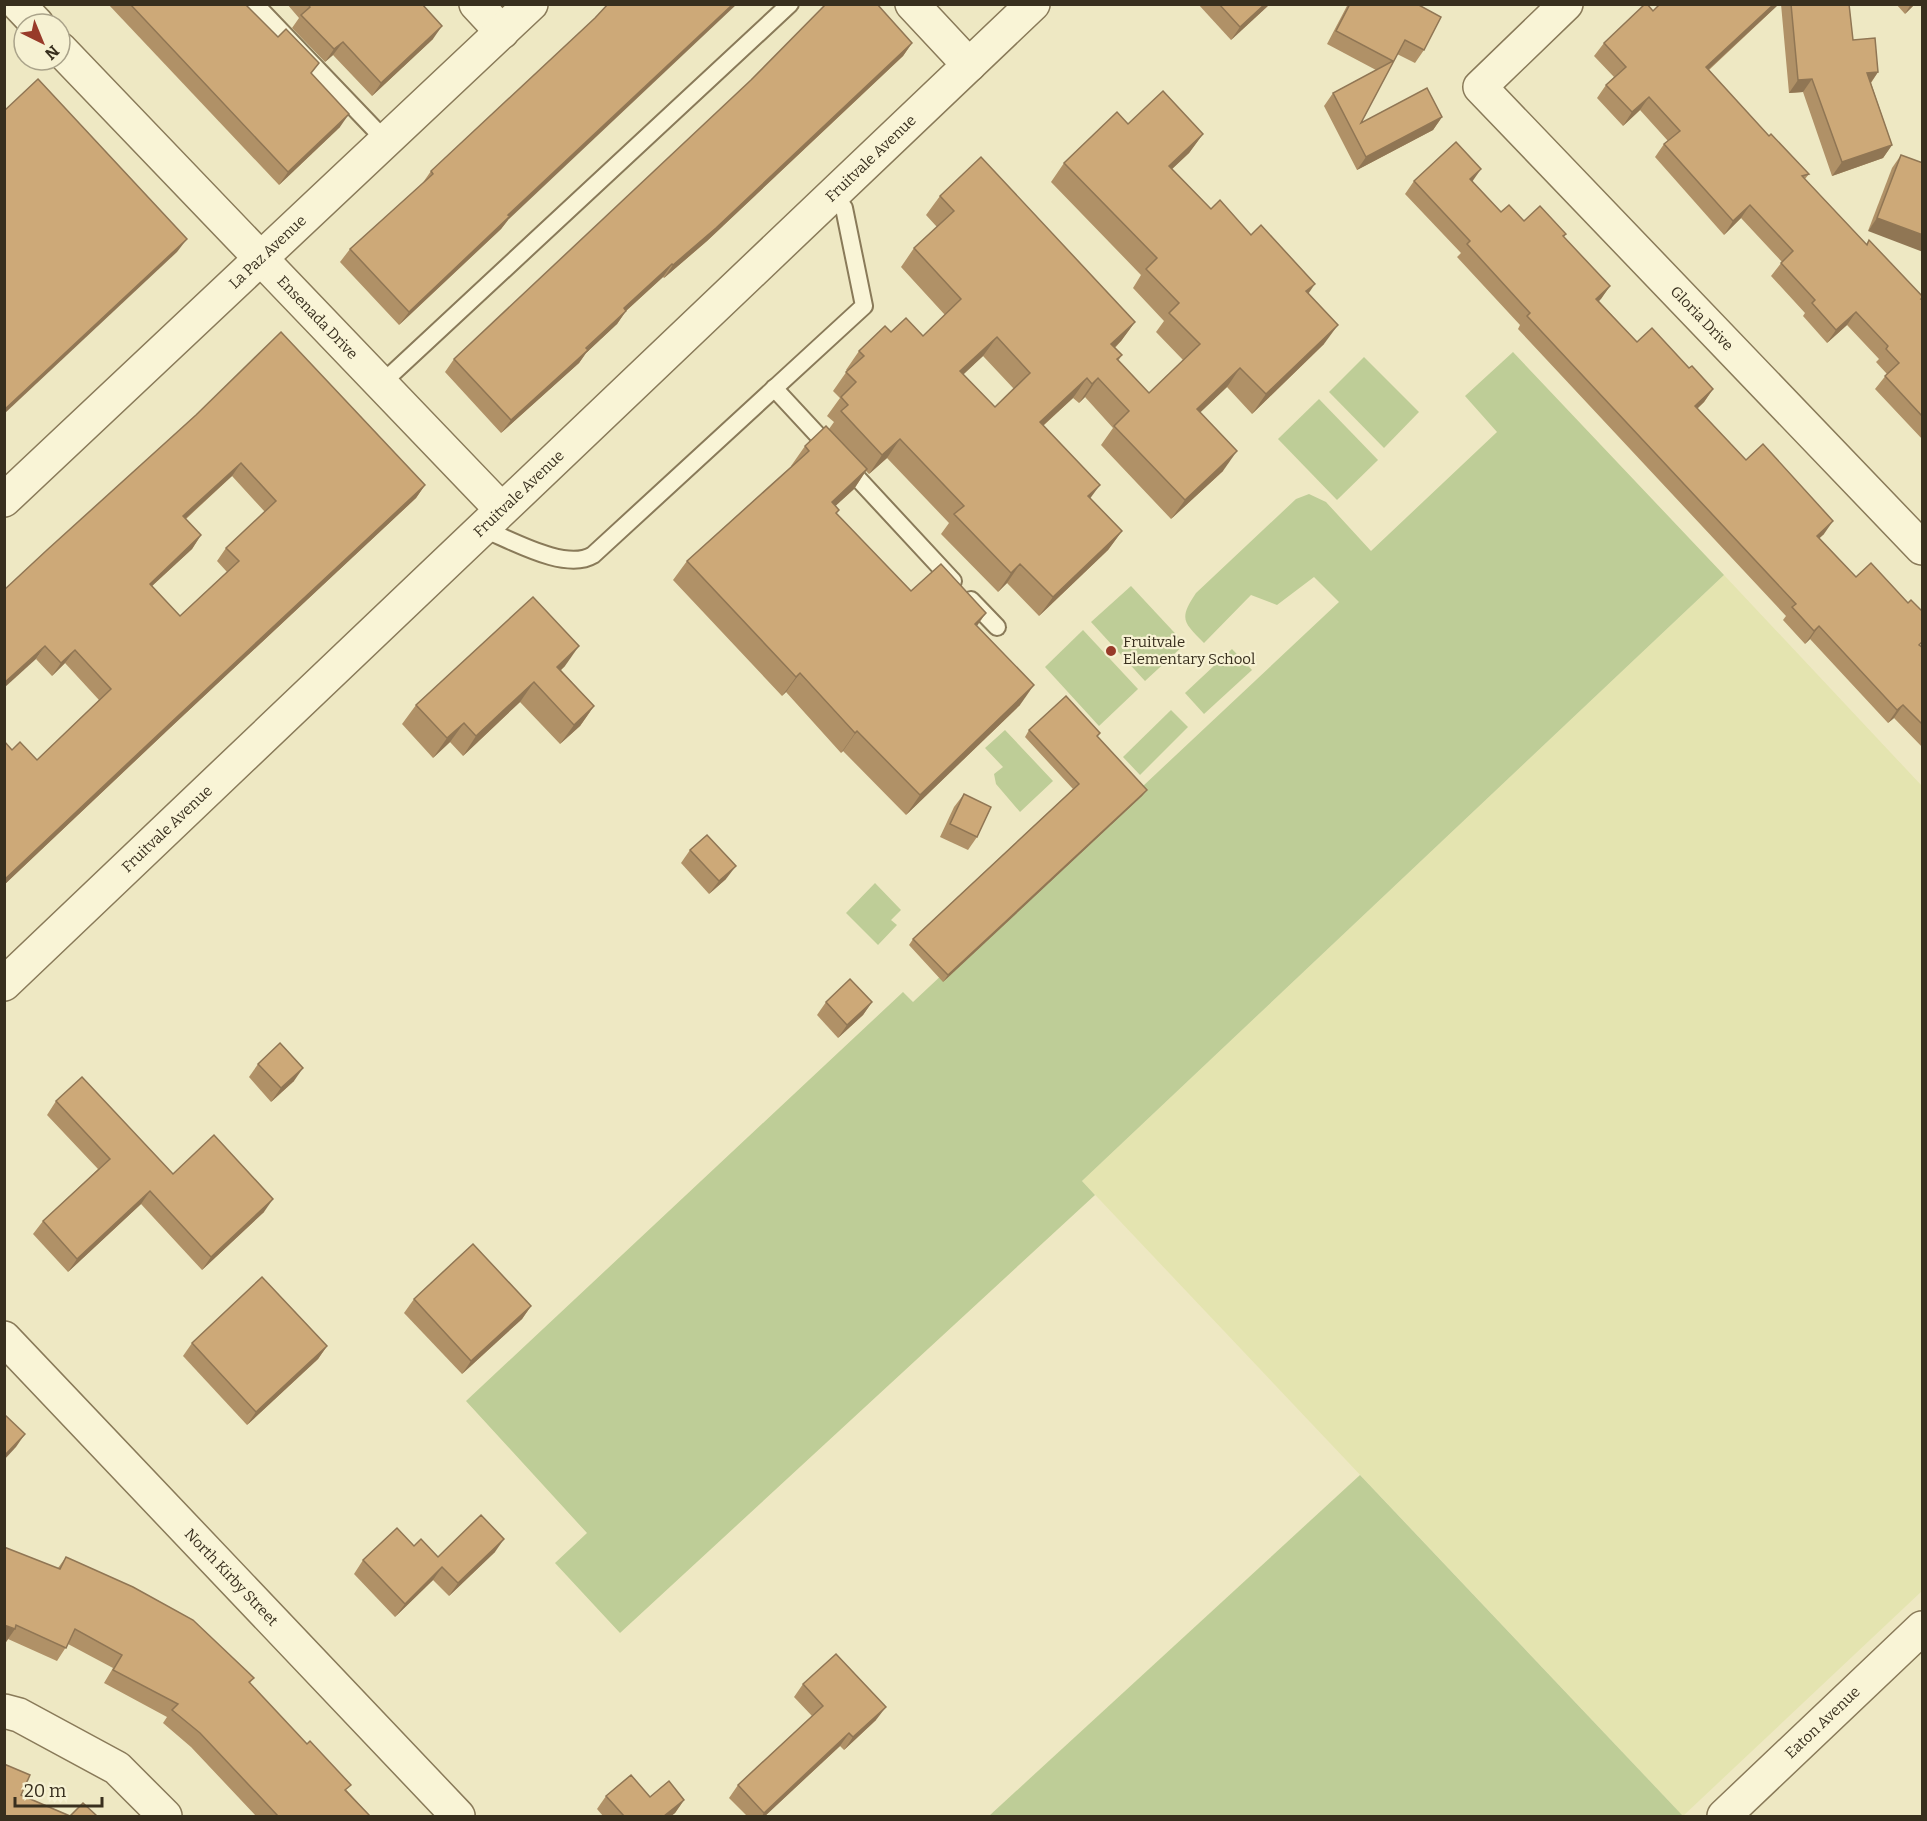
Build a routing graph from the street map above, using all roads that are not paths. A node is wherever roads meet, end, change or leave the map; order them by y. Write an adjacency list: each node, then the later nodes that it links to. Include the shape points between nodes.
1 (255, 4): 13 (lane)
2 (476, 4): 10 (street)
3 (531, 4): 10 (street, La Paz Avenue)
4 (790, 4): 16 (lane)
5 (912, 4): 12 (street)
6 (1033, 4): 12 (street, Fruitvale Avenue)
7 (1566, 4): 20 (street, Gloria Drive, via 1480,87)
8 (18, 5): 9 (street)
9 (4, 18)
10 (502, 32): 13 (street, La Paz Avenue)
11 (72, 61): 15 (street, Ensenada Drive)
12 (969, 65): 14 (street, Fruitvale Avenue)
13 (386, 141): 15 (street, La Paz Avenue)
14 (833, 194): 17 (lane, via 844,208 864,306); 19 (street, Fruitvale Avenue)
15 (261, 258): 16 (street, Ensenada Drive); 18 (street, La Paz Avenue)
16 (381, 384): 19 (street, Ensenada Drive)
17 (774, 388): 19 (lane, via 583,561 564,561); 21 (lane)
18 (4, 500)
19 (491, 518): 22 (street, Fruitvale Avenue)
20 (1923, 548)
21 (997, 627)
22 (4, 984)
23 (4, 1338): 27 (street, North Kirby Street)
24 (1923, 1628): 28 (street, Eaton Avenue)
25 (4, 1711): 26 (street, via 19,1715 117,1768)
26 (165, 1816)
27 (458, 1816)
28 (1724, 1816)

